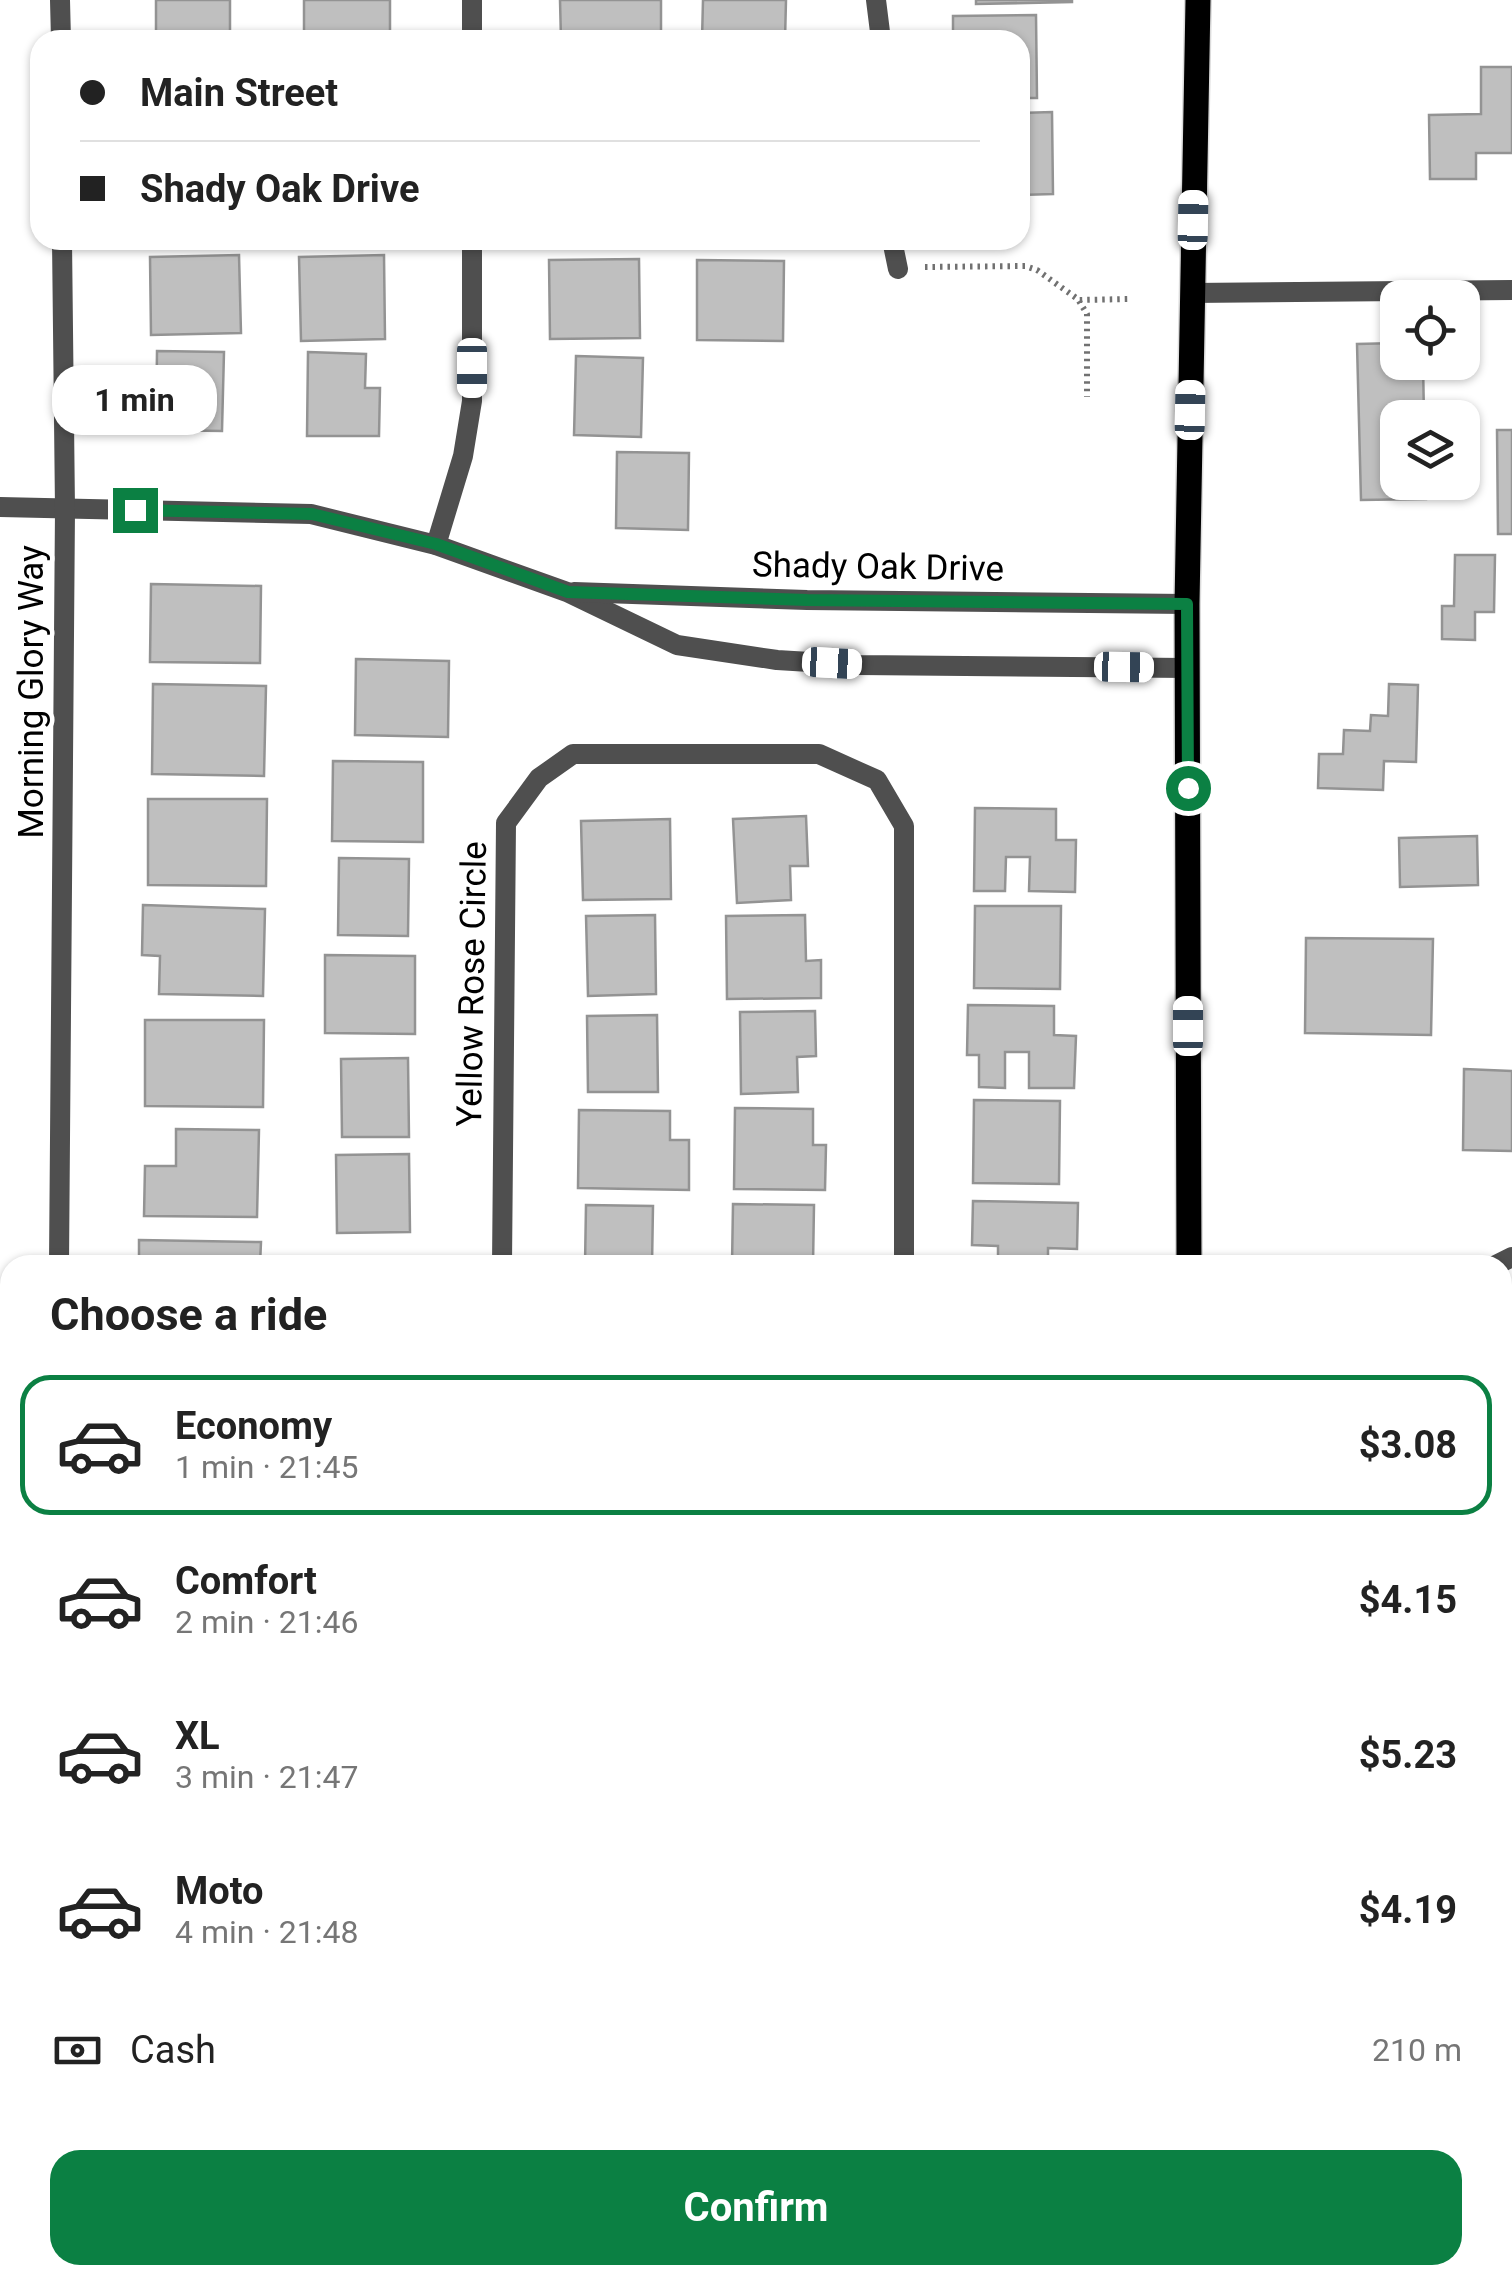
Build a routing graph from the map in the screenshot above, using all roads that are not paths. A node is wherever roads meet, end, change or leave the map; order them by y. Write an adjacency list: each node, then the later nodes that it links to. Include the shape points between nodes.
1 (60, 0): 5 (street)
2 (472, 0): 6 (street)
3 (876, 0): 7 (street)
4 (1198, 0): 13 (main road)
5 (60, 30)
6 (472, 30)
7 (880, 30)
8 (62, 250): 15 (street, Morning Glory Way)
9 (472, 250): 16 (street, via 472,401)
10 (894, 250): 11 (street)
11 (898, 269)
12 (1512, 290): 13 (street)
13 (1192, 293): 18 (main road)
14 (0, 508): 15 (street, Shady Oak Drive)
15 (64, 509): 16 (street, Shady Oak Drive, via 312,514); 20 (street, Morning Glory Way)
16 (436, 544): 17 (street, Shady Oak Drive)
17 (568, 592): 18 (street, Shady Oak Drive); 19 (street, Shady Oak Drive, via 677,645 777,660)
18 (1187, 604): 19 (main road)
19 (1187, 668): 23 (main road)
20 (58, 1255)
21 (502, 1255): 22 (street, Yellow Rose Circle, via 506,824 539,778 573,754 819,754 877,780 904,826)
22 (904, 1255)
23 (1189, 1255)

